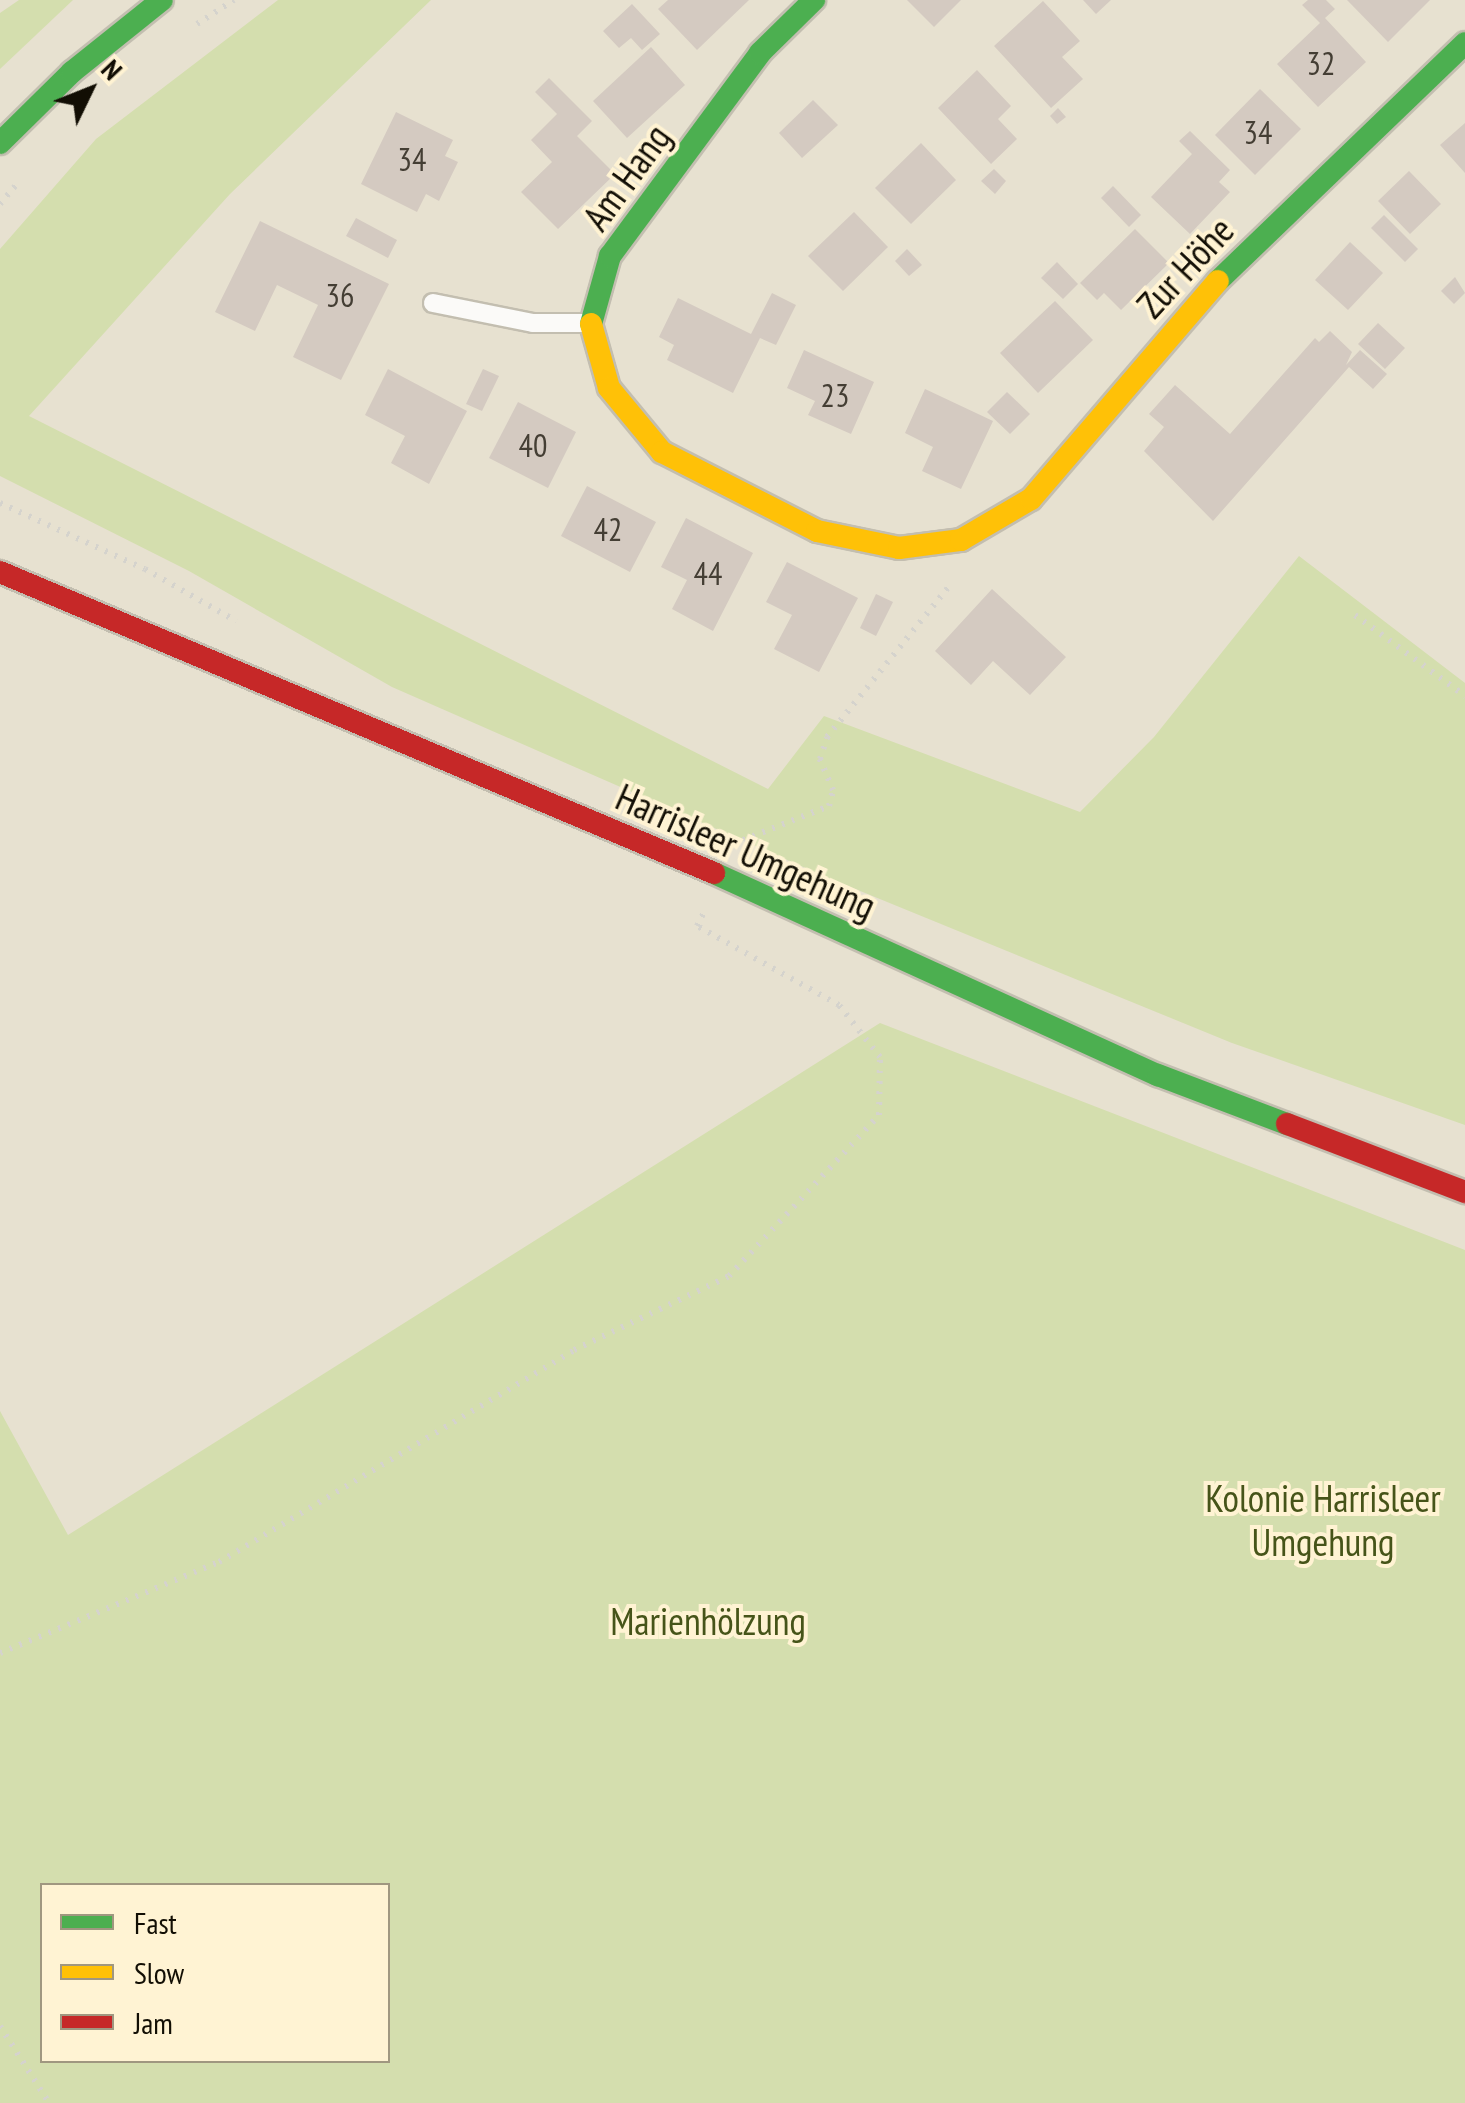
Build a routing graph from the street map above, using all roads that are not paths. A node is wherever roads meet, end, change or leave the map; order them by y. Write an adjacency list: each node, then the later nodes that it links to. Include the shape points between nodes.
1 (162, 0): 4 (street, via 72,72)
2 (814, 0): 6 (street, Am Hang, via 760,52 610,256)
3 (1465, 43): 6 (street, Zur Höhe, via 1199,299 1031,499 961,540 899,548 817,531 662,452 609,388)
4 (0, 144)
5 (433, 303): 6 (lane, via 532,323)
6 (591, 323)
7 (0, 572): 8 (street, Harrisleer Umgehung, via 722,876 1158,1076)
8 (1465, 1192)

